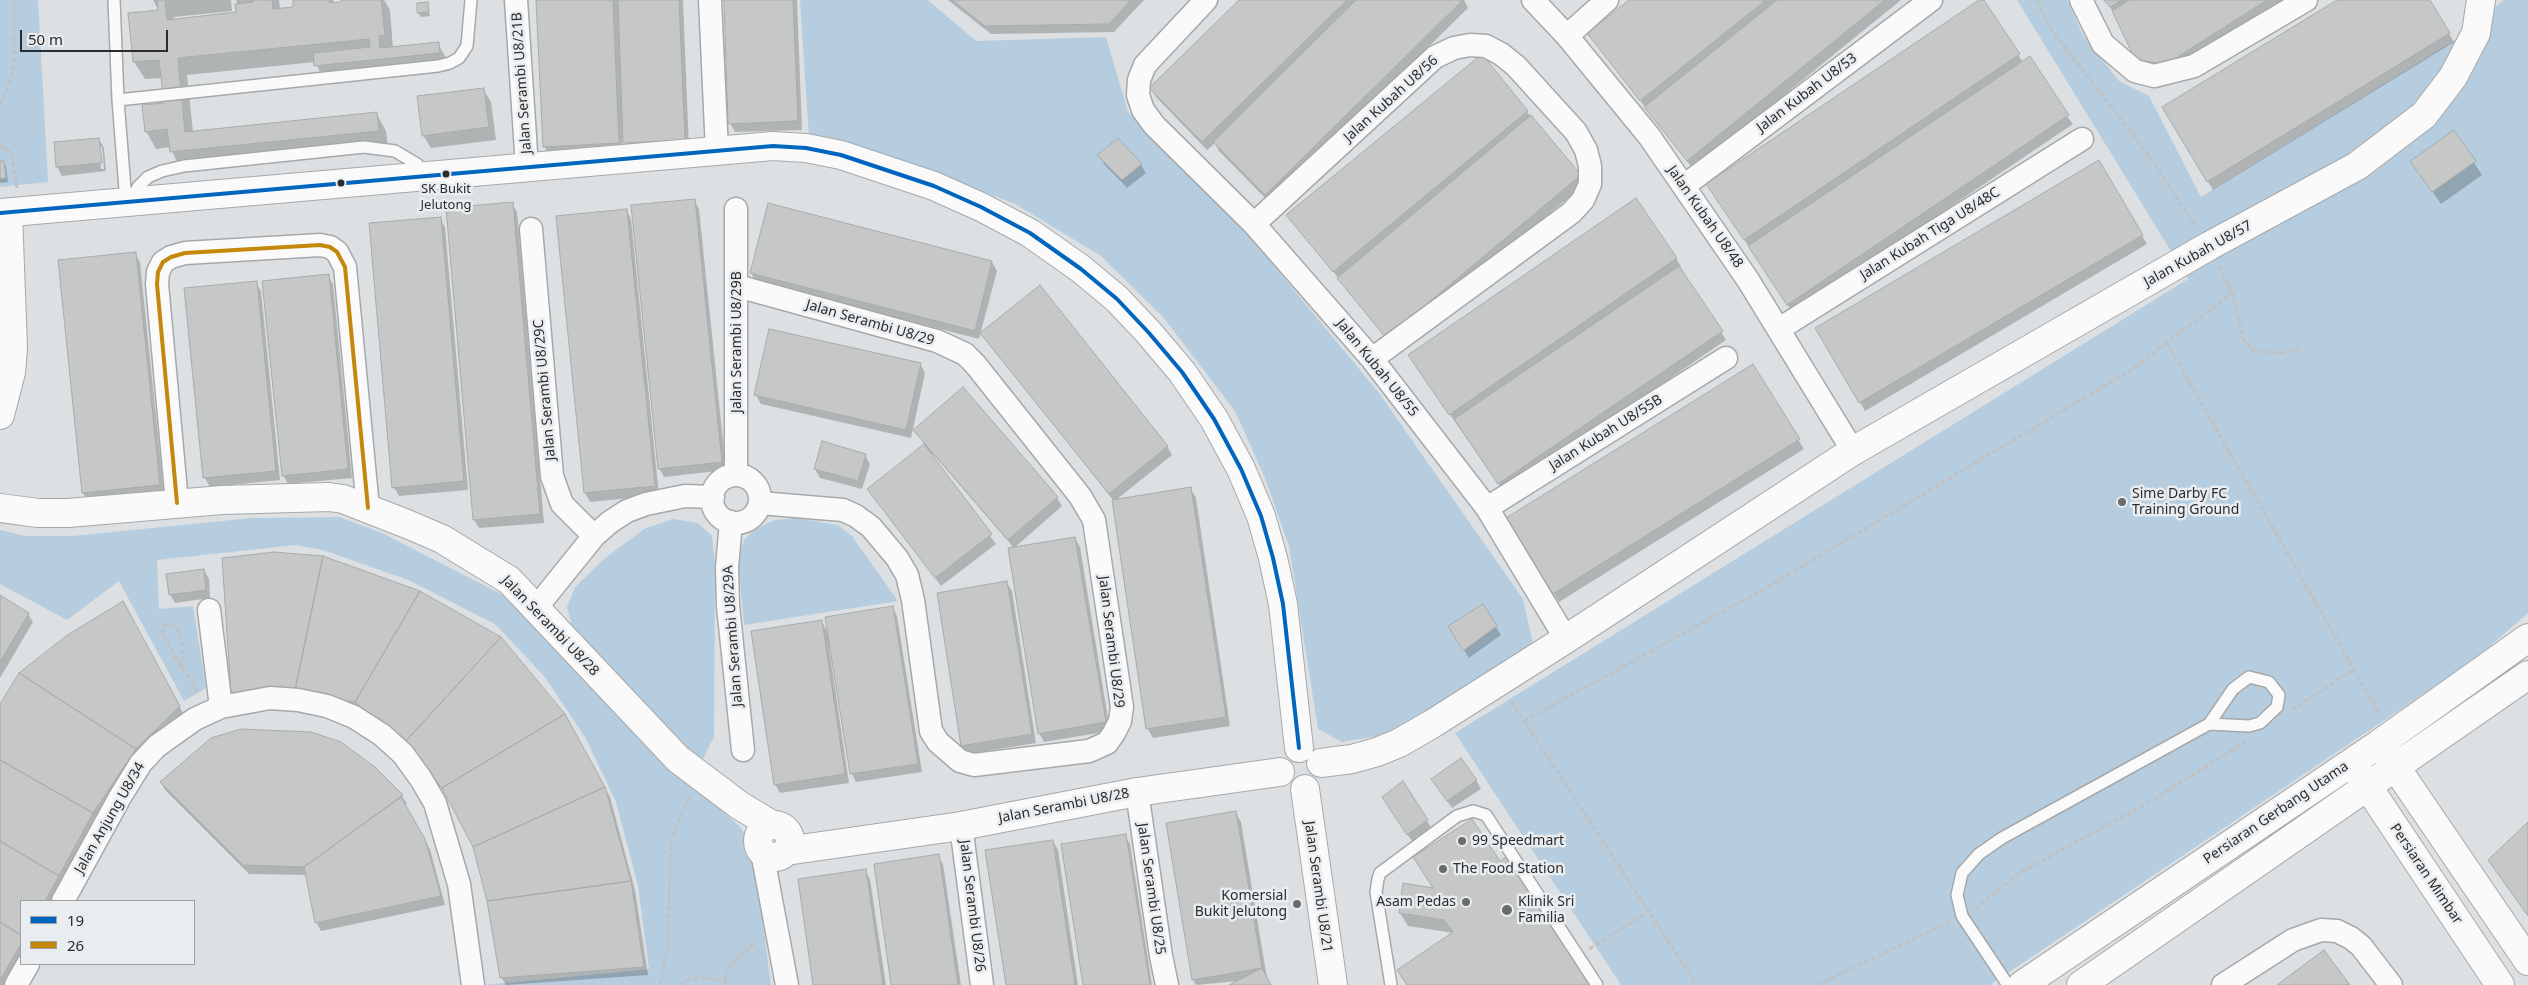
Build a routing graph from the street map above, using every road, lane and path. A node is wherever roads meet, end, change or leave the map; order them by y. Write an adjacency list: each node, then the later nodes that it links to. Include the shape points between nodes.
1 (14, 0): 16 (path, via 14,63)
2 (114, 0): 15 (lane)
3 (471, 0): 15 (lane, via 467,46 459,58 450,63)
4 (516, 0): 20 (street, Jalan Serambi U8/21B)
5 (710, 0): 19 (street)
6 (1206, 0): 25 (street, Jalan Kubah U8/55, via 1145,65 1138,80 1138,95 1143,110 1154,125)
7 (1533, 0): 14 (street, Jalan Kubah U8/48)
8 (1607, 0): 14 (street)
9 (1931, 0): 21 (street, Jalan Kubah U8/53)
10 (2037, 0): 27 (path, via 2050,28 2145,150)
11 (2081, 0): 12 (street, via 2104,44 2135,71 2154,76 2194,66)
12 (2306, 0)
13 (2481, 0): 27 (street, Jalan Kubah U8/57, via 2476,33 2453,77 2424,115 2357,166)
14 (1567, 36): 21 (street, Jalan Kubah U8/48, via 1649,136)
15 (118, 100): 22 (lane)
16 (0, 105)
17 (2082, 139): 30 (street, Jalan Kubah Tiga U8/48C)
18 (0, 146): 24 (path, via 9,150 14,162)
19 (717, 152): 20 (street); 60 (street, via 773,146 806,148 841,155 925,183 1030,233 1117,299 1182,372 1214,419 1261,516 1283,604)
20 (527, 167): 22 (street)
21 (1684, 186): 30 (street, Jalan Kubah U8/48)
22 (129, 201): 24 (street)
23 (736, 209): 28 (street, Jalan Serambi U8/29B)
24 (9, 213): 35 (street, via 13,348 11,372)
25 (1254, 224): 34 (street, Jalan Kubah U8/55); 34 (street, Jalan Kubah U8/56, via 1435,57 1454,48 1486,46 1501,54 1576,132 1590,166 1590,184 1583,200 1571,213)
26 (531, 229): 45 (street, Jalan Serambi U8/29C, via 552,476 562,504)
27 (2209, 246): 29 (path); 36 (street, Jalan Kubah U8/57)
28 (737, 286): 37 (street, Jalan Serambi U8/29B); 39 (street, Jalan Serambi U8/29, via 937,341 960,351 975,364 1080,496 1094,520 1122,708 1114,733 1107,743 1089,751 974,765 960,761 938,742 931,730 913,600 907,575 897,558 871,527 842,510)
29 (2232, 293): 31 (path); 32 (path, via 2243,339 2253,351 2282,353)
30 (1779, 329): 36 (street, Jalan Kubah U8/48)
31 (2167, 343): 51 (path); 56 (path, via 2131,370 1764,589)
32 (2302, 348)
33 (1726, 358): 43 (street, Jalan Kubah U8/55B)
34 (1372, 359): 43 (street, Jalan Kubah U8/55)
35 (0, 415)
36 (1853, 451): 49 (street, Jalan Kubah U8/57)
37 (736, 475): 38 (street, via 723,479); 39 (street, via 754,483)
38 (713, 497): 44 (street, via 716,510); 45 (street, via 685,496 646,504 627,511)
39 (760, 502): 44 (street, via 753,516)
40 (177, 503): 41 (street, Jalan Serambi U8/28, via 68,513); 42 (street, Jalan Serambi U8/28, via 329,497); 42 (street, via 157,284 163,262 185,253 320,245 337,252 345,267)
41 (0, 508)
42 (368, 508): 46 (street, Jalan Serambi U8/28, via 470,554 509,580)
43 (1487, 508): 49 (street, Jalan Kubah U8/55)
44 (731, 522): 61 (street, Jalan Serambi U8/29A, via 728,606)
45 (594, 536): 46 (street)
46 (536, 608): 66 (street, Jalan Serambi U8/28, via 678,759)
47 (209, 610): 54 (street)
48 (2528, 638): 59 (street, Persiaran Gerbang Utama)
49 (1566, 639): 53 (street, Jalan Kubah U8/57)
50 (182, 669): 50 (path, via 163,634 164,624 173,624 179,632); 54 (path)
51 (2354, 669): 55 (path); 59 (path)
52 (2528, 676): 64 (street)
53 (1499, 683): 56 (path); 62 (street, Jalan Kubah U8/57, via 1399,743 1352,759)
54 (213, 710): 72 (street, Jalan Anjung U8/34, via 176,731 141,763); 81 (street, Jalan Anjung U8/34, via 270,698 327,706 354,717 382,735 403,754 435,803 444,829 459,884)
55 (2288, 713)
56 (1524, 721): 73 (path)
57 (2209, 724): 57 (lane, via 2234,689 2249,677 2269,682 2279,695 2277,708 2260,723 2248,726); 74 (lane, via 2002,838 1979,854 1962,873 1957,894)
58 (2247, 740): 74 (path, via 2153,800 2016,875 1980,908)
59 (2386, 740): 63 (street, Persiaran Gerbang Utama); 64 (street)
60 (1299, 748): 62 (street, via 1312,751); 65 (street, via 1282,759)
61 (743, 750)
62 (1321, 763): 68 (street, via 1320,777)
63 (2351, 763): 67 (street, Persiaran Mimbar); 94 (street, Persiaran Gerbang Utama)
64 (2396, 768): 67 (street); 77 (street)
65 (1280, 772): 68 (street, via 1286,784); 69 (street, Jalan Serambi U8/28)
66 (702, 775): 71 (street, Jalan Serambi U8/28, via 739,805); 82 (path, via 691,792 671,840 668,945)
67 (2368, 787): 95 (street); 98 (street, Persiaran Mimbar)
68 (1305, 789): 88 (street, Jalan Serambi U8/21)
69 (1137, 792): 70 (street, Jalan Serambi U8/28); 87 (street, Jalan Serambi U8/25)
70 (961, 826): 71 (street, Jalan Serambi U8/28, via 849,843); 86 (street, Jalan Serambi U8/26)
71 (775, 842): 75 (street)
72 (64, 900)
73 (1648, 912): 76 (path); 91 (path)
74 (1962, 916): 92 (path); 93 (lane)
75 (774, 917): 79 (path, via 726,971); 85 (street)
76 (1578, 956): 89 (lane, via 1486,816 1480,812 1465,812 1380,873 1376,892); 90 (lane)
77 (2528, 961)
78 (27, 965): 80 (street)
79 (725, 981): 83 (path, via 701,977 690,978); 84 (path)
80 (16, 985)
81 (473, 985)
82 (660, 985)
83 (680, 985)
84 (731, 985)
85 (787, 985)
86 (982, 985)
87 (1167, 985)
88 (1333, 985)
89 (1391, 985)
90 (1597, 985)
91 (1697, 985)
92 (1816, 985)
93 (2008, 985)
94 (2022, 985)
95 (2081, 985)
96 (2223, 985): 97 (street, via 2292,940 2321,930 2337,931 2351,938 2361,946)
97 (2390, 985)
98 (2500, 985)

